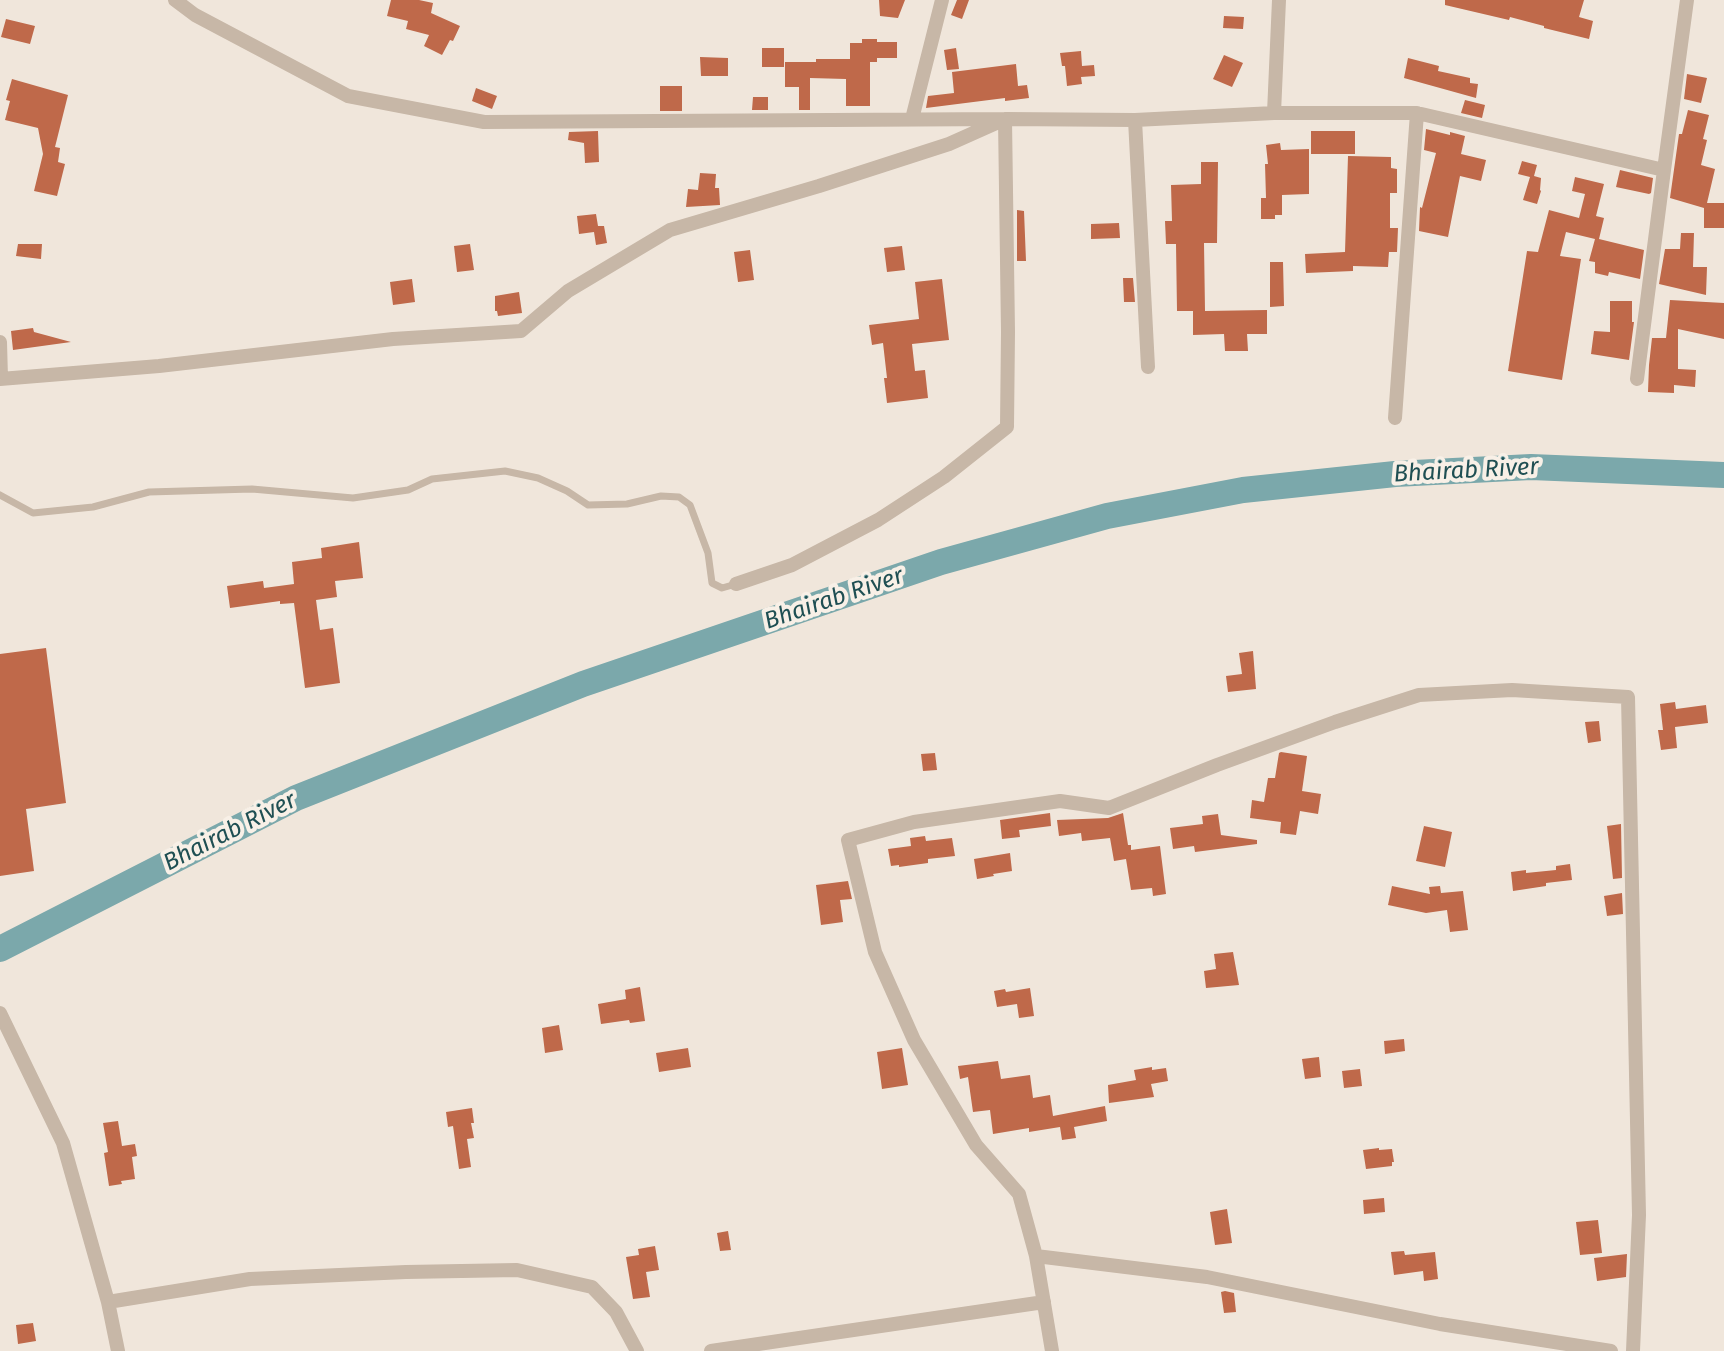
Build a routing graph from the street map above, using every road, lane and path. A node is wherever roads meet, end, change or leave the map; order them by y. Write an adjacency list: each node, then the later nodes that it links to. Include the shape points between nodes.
1 (175, 0): 7 (street, via 348,96 484,122)
2 (942, 0): 7 (street)
3 (1279, 0): 5 (street)
4 (1687, 0): 10 (street)
5 (1274, 113): 6 (street); 9 (street)
6 (1417, 113): 10 (street); 15 (street)
7 (912, 119): 8 (street)
8 (1005, 119): 9 (street); 13 (street, via 949,144 670,230 568,291 521,331); 17 (street, via 1007,427 878,520 792,565)
9 (1135, 120): 12 (street)
10 (1664, 170): 14 (street)
11 (0, 342): 13 (street)
12 (1148, 367)
13 (1, 378)
14 (1637, 379)
15 (1395, 418)
16 (0, 495): 17 (lane, via 33,513 93,507 149,492 252,489 353,498 408,490 432,479 505,471 538,478 588,505 679,497 690,505 708,553 712,583 722,588)
17 (736, 584)
18 (0, 1013): 20 (street, via 63,1143)
19 (1036, 1256): 21 (street); 26 (street, via 1207,1277 1440,1324); 27 (street, via 1019,1194 976,1145 914,1040 875,952 848,840 914,822 1060,801 1109,808 1419,695 1512,690 1628,697 1639,1215)
20 (108, 1302): 22 (street); 23 (street, via 250,1279 517,1270 592,1287 616,1312)
21 (1044, 1302): 24 (street); 25 (street)
22 (118, 1351)
23 (637, 1351)
24 (711, 1351)
25 (1052, 1351)
26 (1611, 1351)
27 (1633, 1351)

